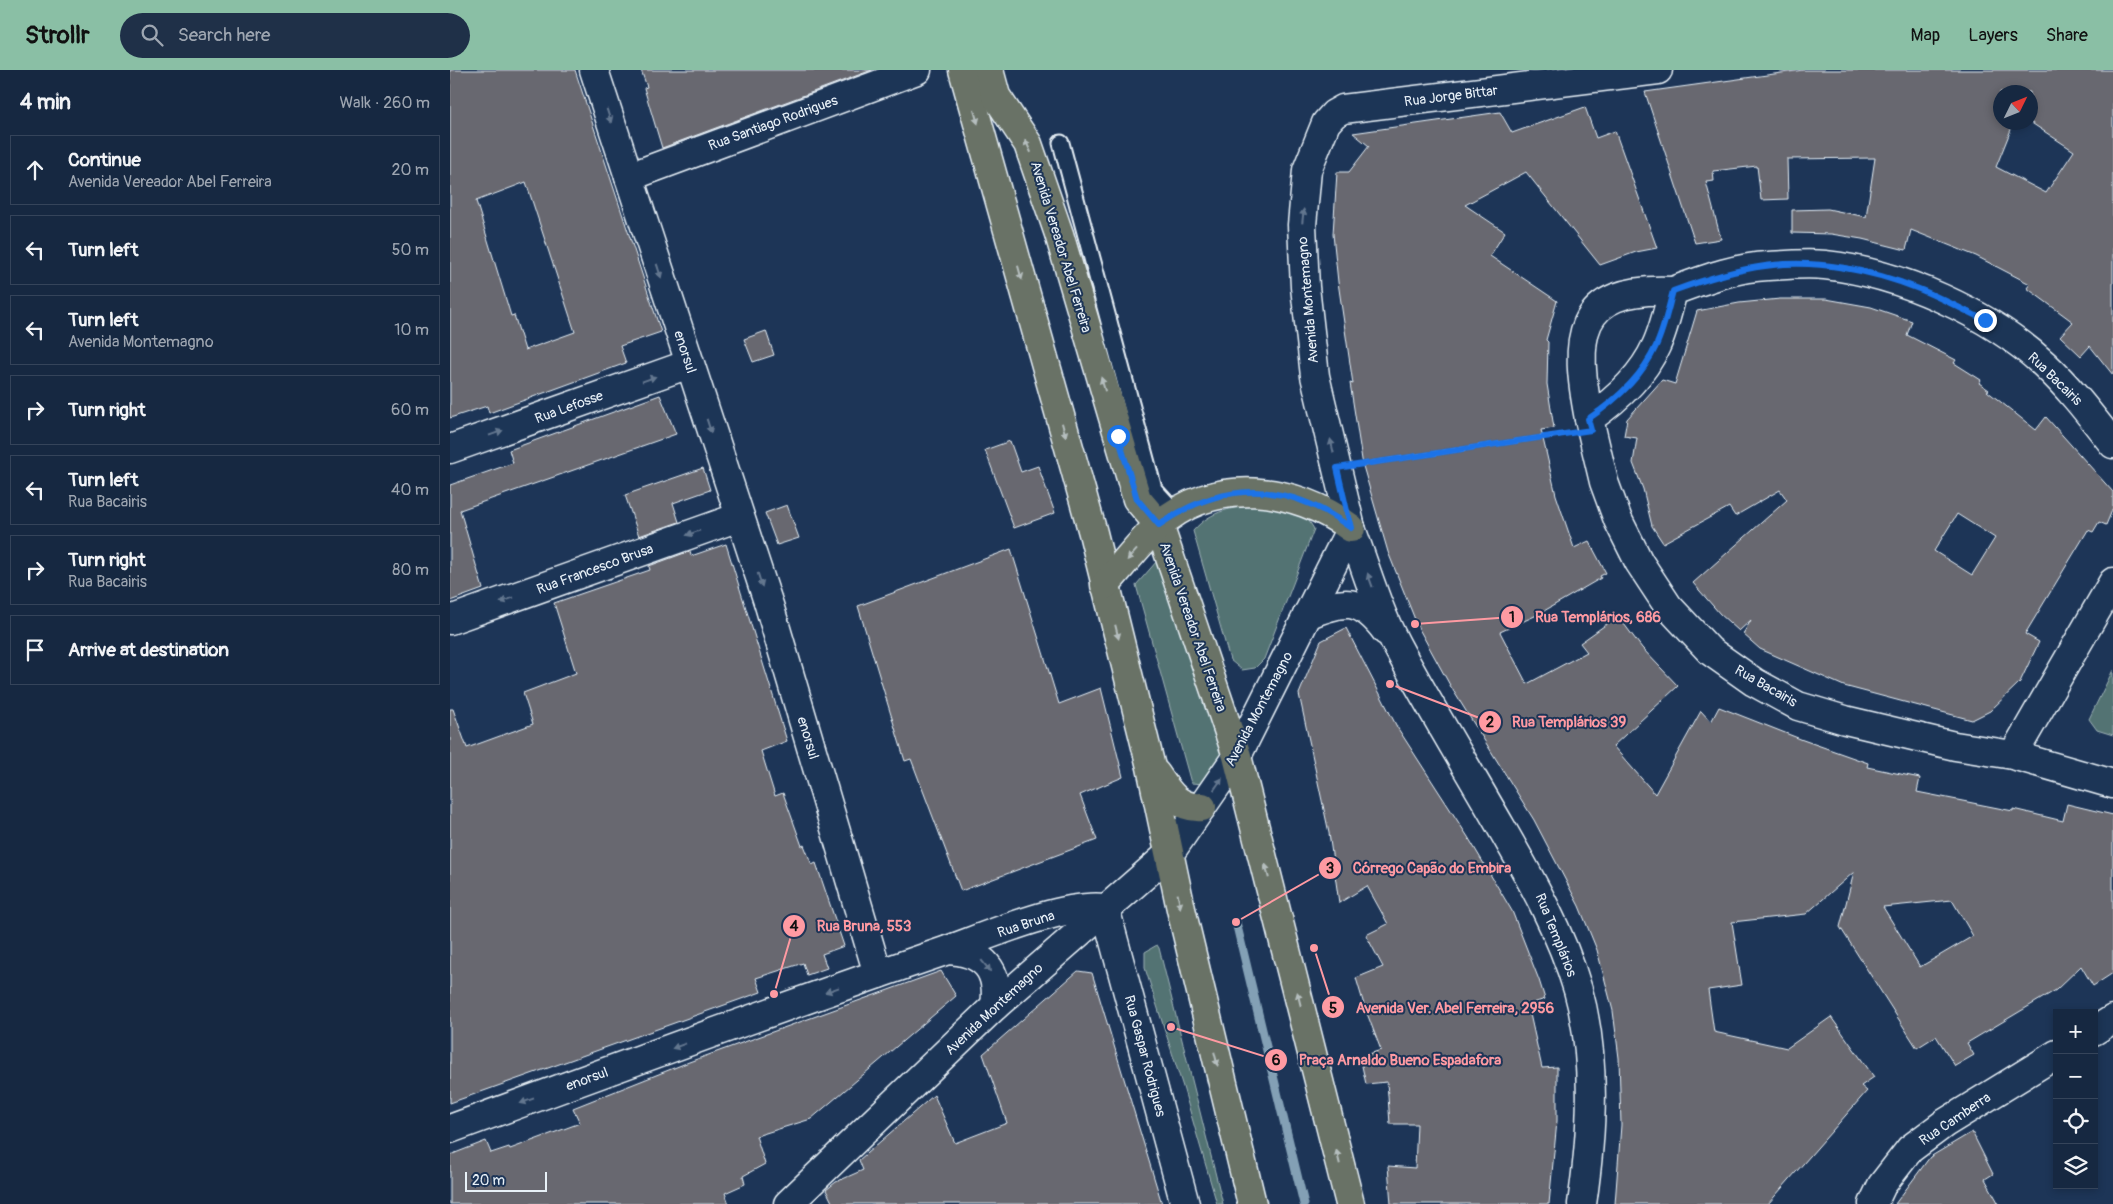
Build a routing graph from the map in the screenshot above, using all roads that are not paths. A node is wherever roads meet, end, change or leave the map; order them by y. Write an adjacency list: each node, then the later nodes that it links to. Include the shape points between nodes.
1 (594, 70): 8 (street, enorsul, one-way to 8)
2 (917, 70): 8 (street, Rua Santiago Rodrigues)
3 (963, 70): 18 (main road, one-way to 18)
4 (989, 70): 15 (main road, Avenida Vereador Abel Ferreira, one-way to 4, via 1137,499 1059,234 1028,144 996,96)
5 (1658, 70): 6 (street, Rua Jorge Bittar, via 1343,109)
6 (1334, 114): 16 (street, Avenida Montemagno, one-way to 6, via 1315,376 1302,225 1307,170 1326,123)
7 (1061, 143): 15 (lane, via 1154,489)
8 (629, 177): 10 (street, enorsul, one-way to 10)
9 (1673, 291): 11 (street, via 1656,346 1647,363); 11 (street, Rua Bacairis, via 1629,292 1610,299 1587,324 1582,337 1580,366); 12 (street, Rua Bacairis, via 1718,275 1766,266 1825,265 1918,289 1985,320 2043,363)
10 (689, 364): 13 (street, Rua Lefosse, one-way to 10); 14 (street, enorsul, one-way to 14)
11 (1590, 424): 22 (street, Rua Bacairis, via 1604,482 1639,562 1668,606 1710,651 1754,682 1798,706 1955,746)
12 (2113, 444)
13 (450, 449)
14 (739, 517): 20 (street, Rua Francesco Brusa, one-way to 20); 32 (street, enorsul, one-way to 32, via 769,605)
15 (1167, 519): 16 (main road, via 1214,497 1255,492 1296,498 1334,515); 18 (main road, one-way to 18); 23 (main road, Avenida Vereador Abel Ferreira)
16 (1351, 528): 19 (street, Avenida Montemagno); 21 (street, Rua Templários, one-way to 16)
17 (2113, 582): 22 (street)
18 (1105, 585): 24 (main road, one-way to 24)
19 (1307, 615): 21 (street, Rua Templários, via 1345,603 1363,606); 23 (street, Avenida Montemagno)
20 (450, 620)
21 (1395, 642): 42 (street, Rua Templários, via 1538,889 1578,991 1588,1052 1590,1110)
22 (2013, 755): 25 (street, Rua Bacairis)
23 (1237, 756): 26 (street, Avenida Montemagno, one-way to 23); 41 (main road, Avenida Vereador Abel Ferreira, one-way to 23)
24 (1151, 767): 26 (main road, via 1180,804); 27 (main road)
25 (2113, 784)
26 (1202, 807): 27 (street, Avenida Montemagno)
27 (1170, 853): 28 (street, Avenida Montemagno); 40 (main road, one-way to 40, via 1208,1027)
28 (1105, 908): 29 (street, Rua Bruna, via 1070,910); 31 (street, Avenida Montemagno); 39 (street, Rua Gaspar Rodrigues)
29 (1025, 924): 30 (street, Rua Bruna); 31 (street, via 1042,939)
30 (948, 950): 32 (street, Rua Bruna); 33 (street, Rua Bruna, one-way to 33, via 963,950 976,955 987,965 997,991)
31 (1046, 960): 33 (street, Avenida Montemagno)
32 (878, 974): 37 (street, enorsul, one-way to 37)
33 (995, 1006): 38 (street, Avenida Montemagno)
34 (2113, 1019): 35 (street)
35 (2098, 1028)
36 (2053, 1056): 43 (street, Rua Camberra, via 1945,1123 1910,1149 1882,1185)
37 (450, 1129)
38 (788, 1204)
39 (1185, 1204)
40 (1252, 1204)
41 (1350, 1204)
42 (1582, 1204)
43 (1873, 1204)

